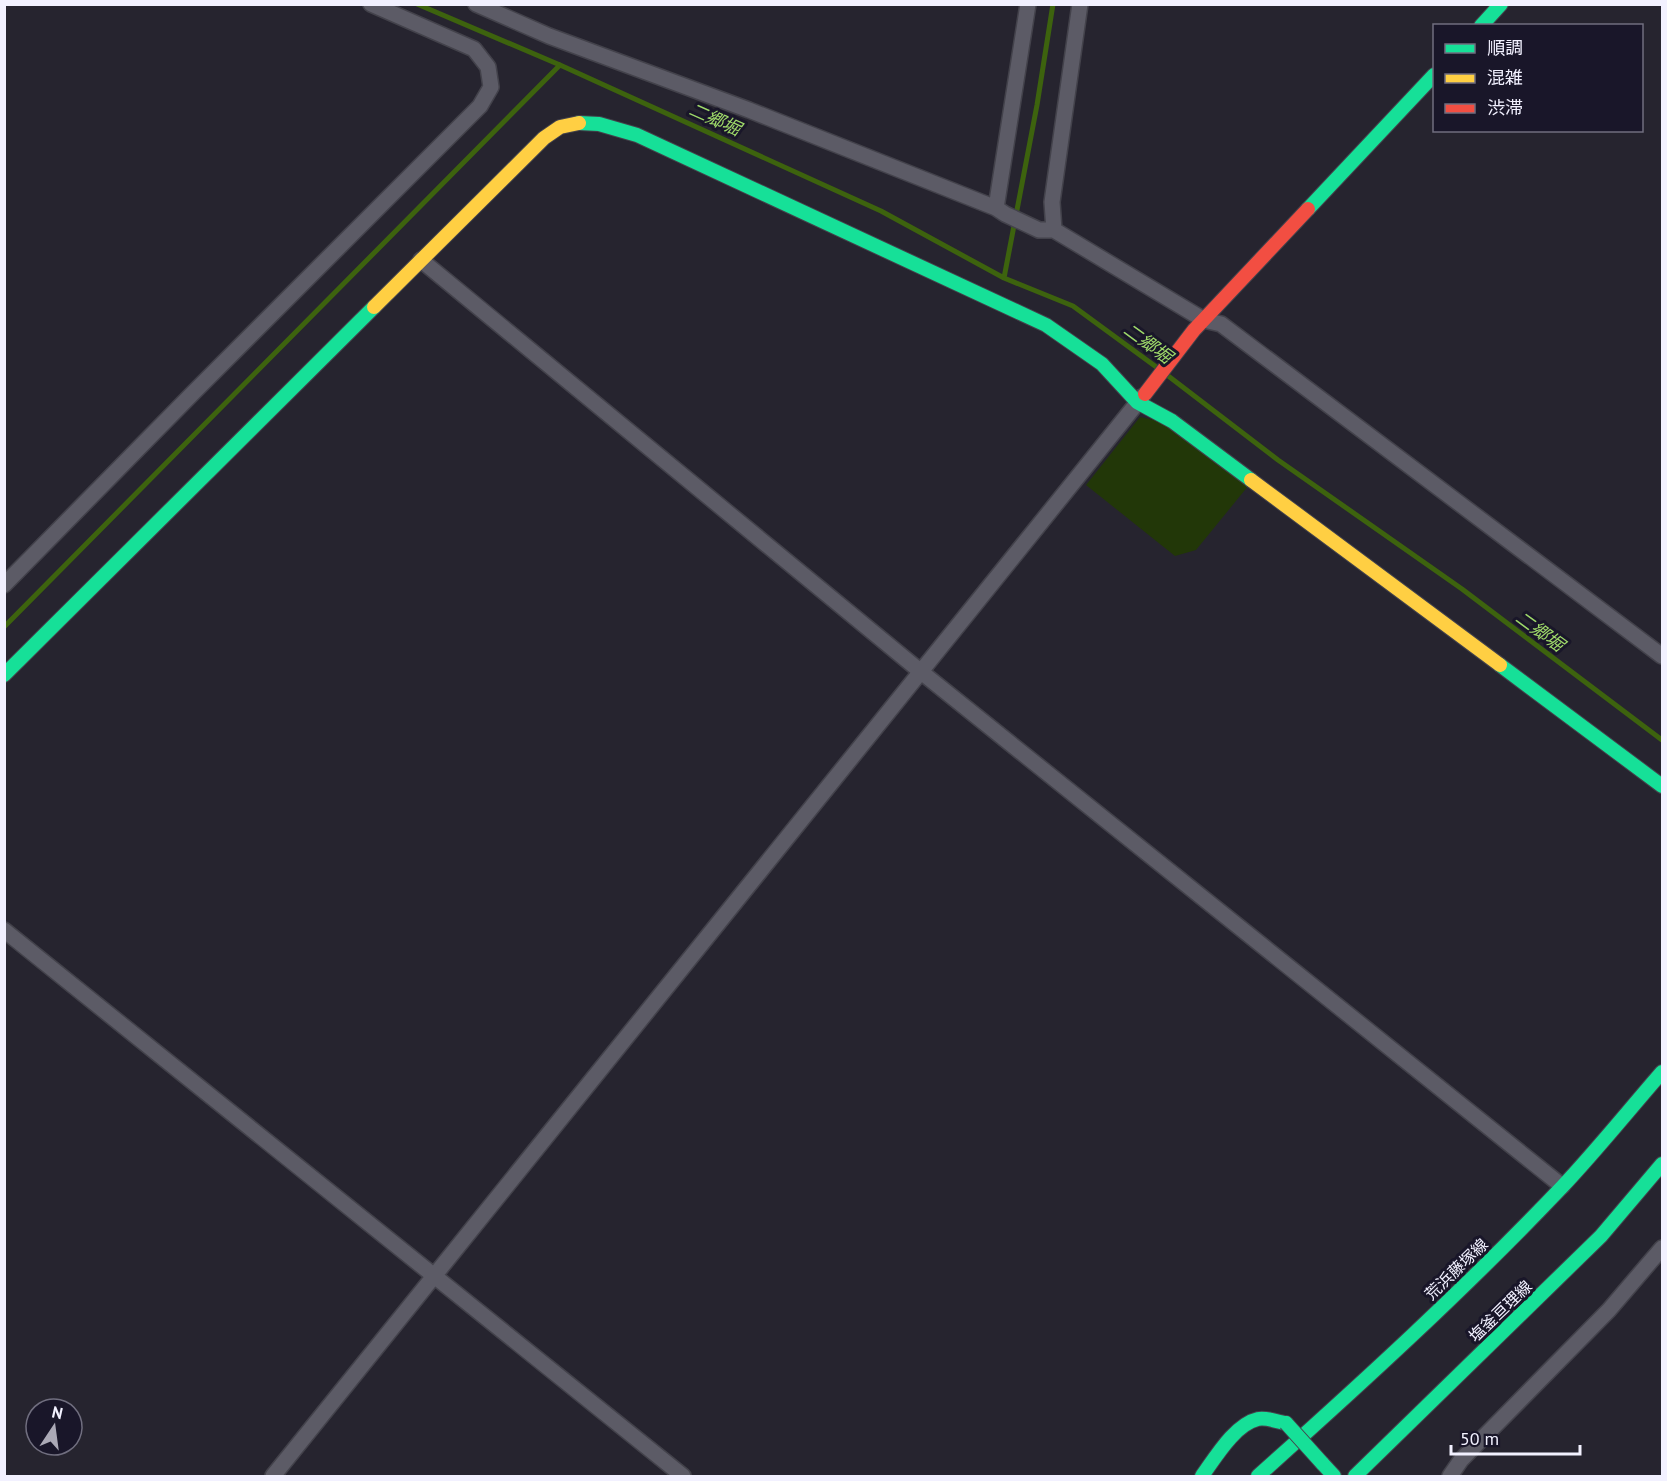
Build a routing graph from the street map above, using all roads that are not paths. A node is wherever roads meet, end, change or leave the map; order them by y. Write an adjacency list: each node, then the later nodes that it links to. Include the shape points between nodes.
1 (371, 4): 13 (street, via 474,49 488,67 491,87 480,106)
2 (476, 4): 8 (street)
3 (1028, 4): 8 (street)
4 (1080, 4): 9 (street)
5 (1502, 4): 6 (street)
6 (1483, 24)
7 (1433, 76): 11 (street)
8 (1000, 211): 9 (street)
9 (1046, 230): 11 (street)
10 (421, 260): 12 (street, via 544,138 561,126 585,122 607,126 637,135 1046,325 1102,364); 15 (street); 16 (street)
11 (1199, 325): 12 (street); 14 (street, via 1221,324)
12 (1141, 398): 15 (street); 17 (street)
13 (4, 585)
14 (1662, 656)
15 (920, 671): 21 (street); 23 (street)
16 (4, 675)
17 (1662, 786)
18 (4, 930): 23 (street)
19 (1662, 1072): 21 (street, 荒浜藤塚線)
20 (1662, 1164): 29 (street, 塩釜亘理線, via 1601,1236)
21 (1563, 1186): 27 (street, 荒浜藤塚線, via 1493,1258)
22 (1662, 1248): 30 (street, via 1609,1310)
23 (434, 1276): 24 (street); 25 (street)
24 (273, 1476)
25 (683, 1476)
26 (1202, 1476): 28 (street, bridge, via 1234,1433 1258,1419 1286,1423)
27 (1258, 1476)
28 (1334, 1476)
29 (1355, 1476)
30 (1450, 1476)

